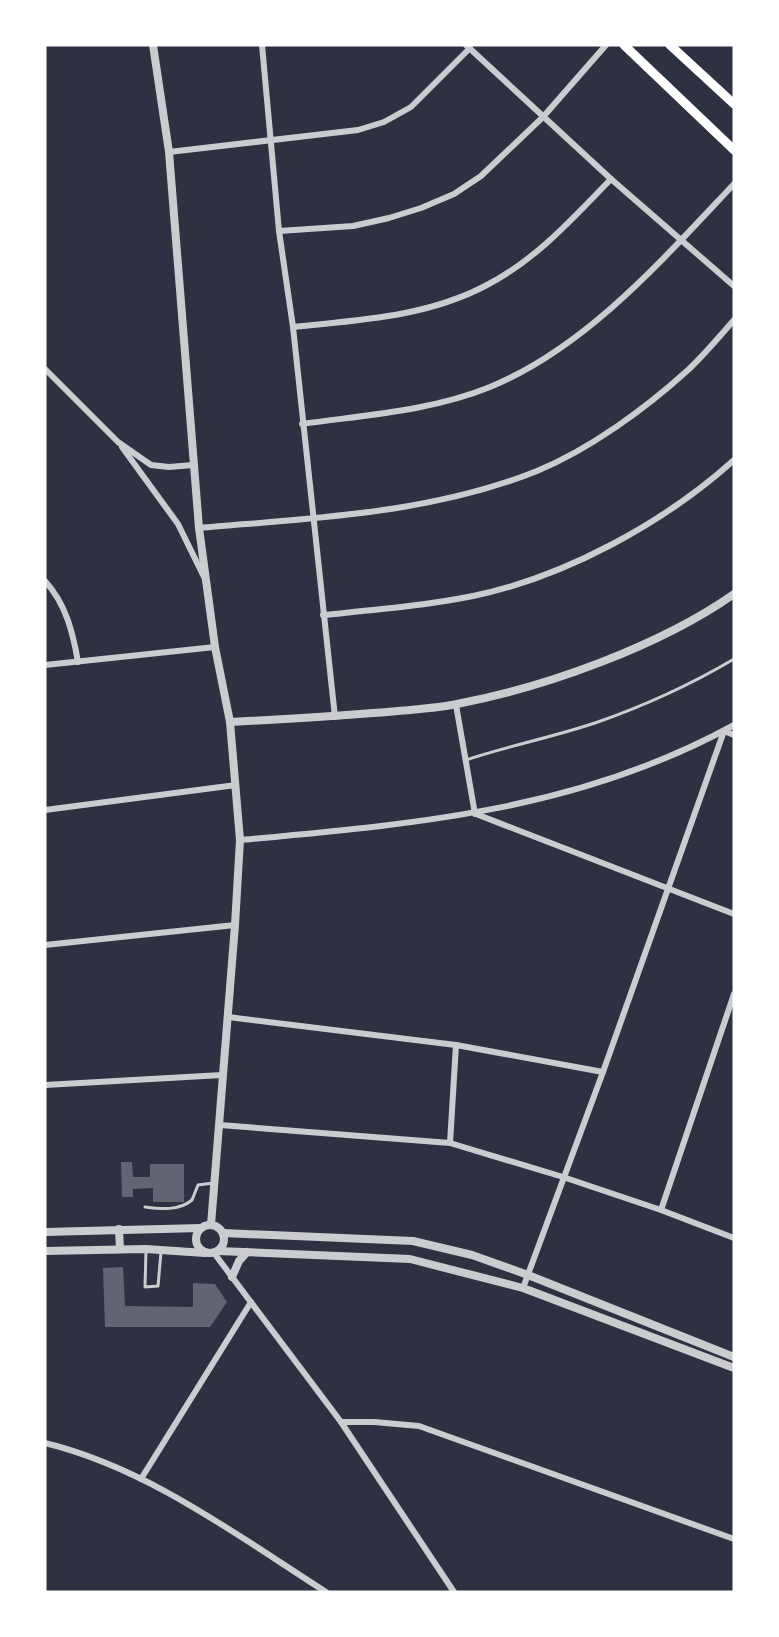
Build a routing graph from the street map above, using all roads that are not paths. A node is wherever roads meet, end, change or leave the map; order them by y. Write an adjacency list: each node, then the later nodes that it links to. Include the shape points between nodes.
1 (153, 45): 11 (street)
2 (262, 45): 9 (street)
3 (606, 45): 8 (street)
4 (624, 45): 10 (main road)
5 (670, 45): 7 (main road)
6 (468, 47): 8 (street); 9 (street, via 425,95 397,116 358,130)
7 (734, 104)
8 (543, 117): 12 (street); 14 (street, via 482,176 443,199 389,219 353,226)
9 (271, 140): 11 (street); 14 (street)
10 (734, 150)
11 (169, 152): 23 (street)
12 (611, 180): 15 (street); 18 (street, via 550,240 487,286 412,313)
13 (734, 184): 15 (street)
14 (279, 231): 18 (street)
15 (681, 240): 16 (street); 20 (street, via 593,326 544,361 499,383 436,404)
16 (734, 286)
17 (734, 320): 24 (street, via 689,369 647,404 588,445 539,470 492,487 420,504)
18 (293, 327): 20 (street)
19 (45, 369): 21 (street)
20 (302, 424): 24 (street)
21 (118, 442): 23 (street, via 151,465); 27 (street, via 178,524)
22 (734, 460): 29 (street, via 668,511 576,563 475,595)
23 (194, 465): 25 (street)
24 (312, 518): 25 (street); 29 (street)
25 (199, 528): 27 (street)
26 (45, 581): 32 (street, via 67,617)
27 (208, 584): 30 (street)
28 (734, 594): 34 (street, via 682,627 628,651 516,690)
29 (323, 615): 35 (street)
30 (215, 647): 32 (street); 36 (street)
31 (734, 659): 40 (lane, via 641,705 594,723)
32 (78, 662): 33 (street)
33 (45, 665)
34 (456, 705): 35 (street); 40 (street)
35 (335, 717): 36 (street)
36 (230, 722): 41 (street)
37 (734, 725): 38 (street)
38 (724, 731): 39 (street); 43 (street, via 608,780); 45 (street)
39 (734, 735)
40 (466, 760): 43 (street)
41 (236, 785): 42 (street); 44 (street)
42 (45, 810)
43 (476, 814): 44 (street, via 386,827); 45 (street)
44 (240, 840): 47 (street)
45 (668, 889): 46 (street); 52 (street)
46 (734, 914)
47 (235, 924): 48 (street); 50 (street)
48 (45, 945)
49 (734, 994): 60 (street)
50 (228, 1017): 51 (street); 53 (street)
51 (456, 1045): 52 (street); 56 (street)
52 (603, 1072): 57 (street)
53 (222, 1075): 54 (street); 55 (street)
54 (45, 1085)
55 (220, 1125): 56 (street); 58 (street)
56 (450, 1143): 57 (street)
57 (563, 1177): 60 (street); 73 (street)
58 (214, 1182): 59 (lane, via 198,1185 192,1200 177,1208); 61 (street)
59 (145, 1207)
60 (661, 1210): 66 (street)
61 (211, 1225): 62 (street); 65 (street)
62 (201, 1228): 63 (street); 71 (street, via 196,1244)
63 (119, 1230): 64 (street); 67 (street)
64 (45, 1232)
65 (223, 1233): 71 (street, via 224,1241); 73 (street, via 413,1241 472,1255)
66 (734, 1238)
67 (120, 1249): 68 (street); 70 (street)
68 (146, 1249): 69 (street); 69 (lane, via 145,1287 158,1286)
69 (161, 1249): 71 (street)
70 (45, 1251)
71 (212, 1252): 72 (street); 74 (street)
72 (247, 1252): 74 (street); 75 (street, via 410,1258)
73 (528, 1275): 75 (street); 77 (street)
74 (232, 1277): 76 (street)
75 (523, 1288): 78 (street)
76 (251, 1302): 79 (street); 81 (street)
77 (734, 1357)
78 (734, 1368)
79 (342, 1422): 82 (street, via 419,1426); 83 (street)
80 (45, 1443): 81 (street, via 75,1450)
81 (141, 1479): 84 (street, via 196,1509)
82 (734, 1539)
83 (456, 1591)
84 (326, 1592)

